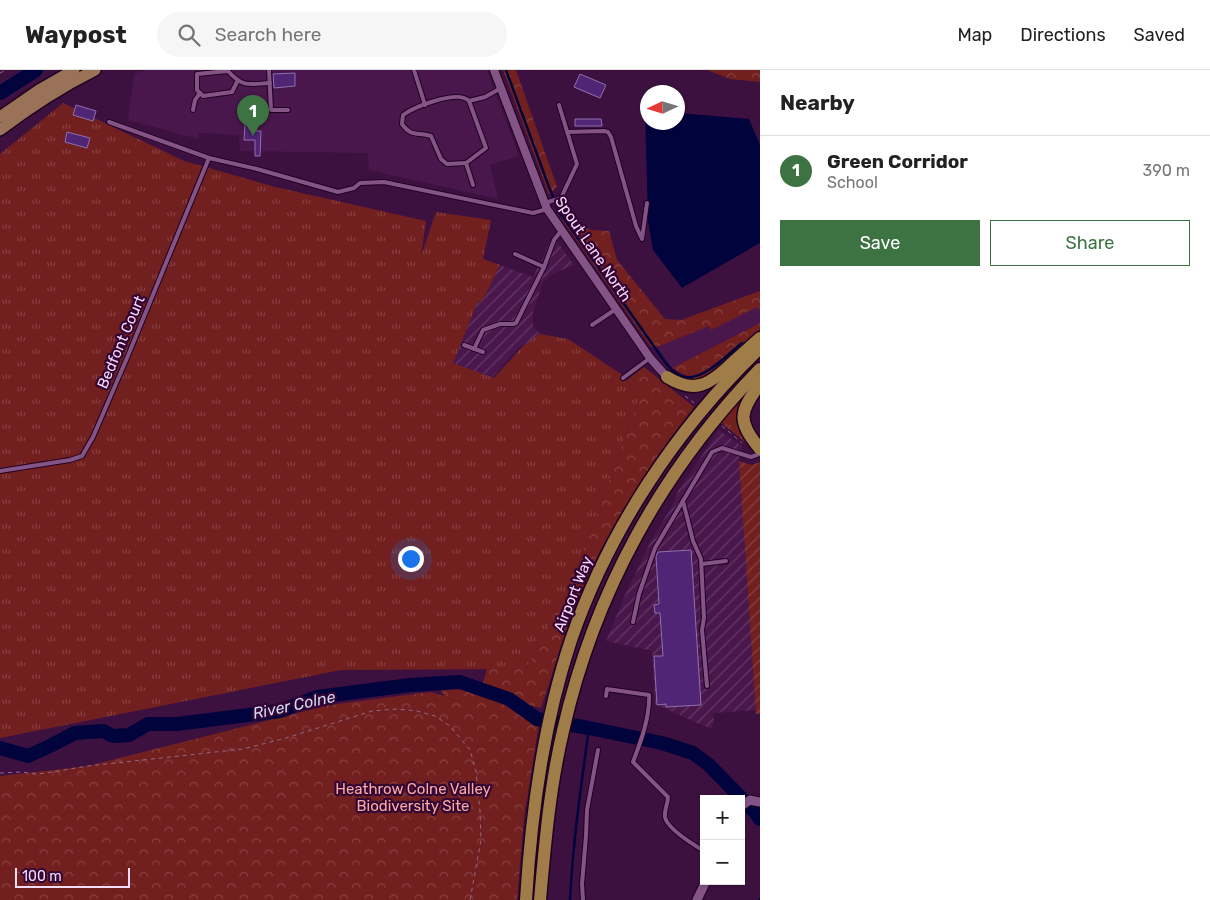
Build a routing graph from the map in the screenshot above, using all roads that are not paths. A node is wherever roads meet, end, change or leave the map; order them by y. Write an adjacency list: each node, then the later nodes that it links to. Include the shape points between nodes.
1 (74, 70): 15 (main road)
2 (95, 70): 17 (main road, via 32,106)
3 (269, 70): 7 (lane)
4 (414, 70): 11 (lane)
5 (494, 70): 8 (street, Spout Lane North)
6 (237, 82): 7 (lane); 9 (lane, via 232,92 202,96); 9 (lane, via 228,71 197,74)
7 (270, 83): 14 (lane, via 271,110)
8 (501, 88): 10 (lane); 23 (street, Spout Lane North)
9 (200, 93): 13 (lane)
10 (469, 100): 11 (lane, via 458,96); 20 (lane, via 486,148)
11 (426, 105): 20 (lane, via 408,111 403,115 402,124 412,134 431,136 446,164)
12 (559, 105): 18 (lane)
13 (193, 110)
14 (288, 110)
15 (0, 117)
16 (109, 122): 19 (lane)
17 (0, 130)
18 (567, 132): 22 (lane, via 608,132 642,239); 23 (lane, via 577,164 562,198)
19 (208, 158): 23 (lane, via 338,192 360,183 384,182 533,212); 41 (lane, Bedfont Court, via 127,358 82,456)
20 (466, 163): 21 (lane)
21 (473, 185)
22 (647, 203)
23 (548, 205): 24 (street, Spout Lane North)
24 (561, 231): 26 (lane); 27 (street, Spout Lane North)
25 (515, 254): 26 (lane)
26 (544, 267): 32 (lane, via 516,323 484,330)
27 (616, 309): 28 (lane); 34 (street, Spout Lane North)
28 (592, 325)
29 (760, 338): 36 (highway, via 718,377 704,385 686,385)
30 (464, 344): 32 (lane)
31 (760, 348): 53 (highway, Airport Way, via 712,398 666,458 635,504 585,606 552,709 531,843)
32 (474, 349): 33 (lane)
33 (483, 352)
34 (650, 358): 36 (street, Spout Lane North); 37 (lane)
35 (760, 369): 54 (highway, via 685,457 633,539 592,632 562,733)
36 (667, 377)
37 (623, 378)
38 (760, 384): 39 (highway, via 744,412 744,427)
39 (760, 449)
40 (760, 454): 42 (lane, via 751,457 722,448 712,452)
41 (0, 471)
42 (683, 501): 44 (lane); 45 (lane, via 655,548)
43 (726, 561): 44 (lane)
44 (702, 564): 46 (lane, via 702,630)
45 (633, 622)
46 (707, 686)
47 (606, 696): 51 (lane, via 607,690 649,695 644,731 634,762 668,797 667,821 685,840)
48 (598, 750): 55 (lane, via 587,810)
49 (760, 802): 50 (street, via 750,800)
50 (745, 803)
51 (700, 849)
52 (704, 885): 56 (street)
53 (526, 900)
54 (540, 900)
55 (583, 900)
56 (697, 900)

